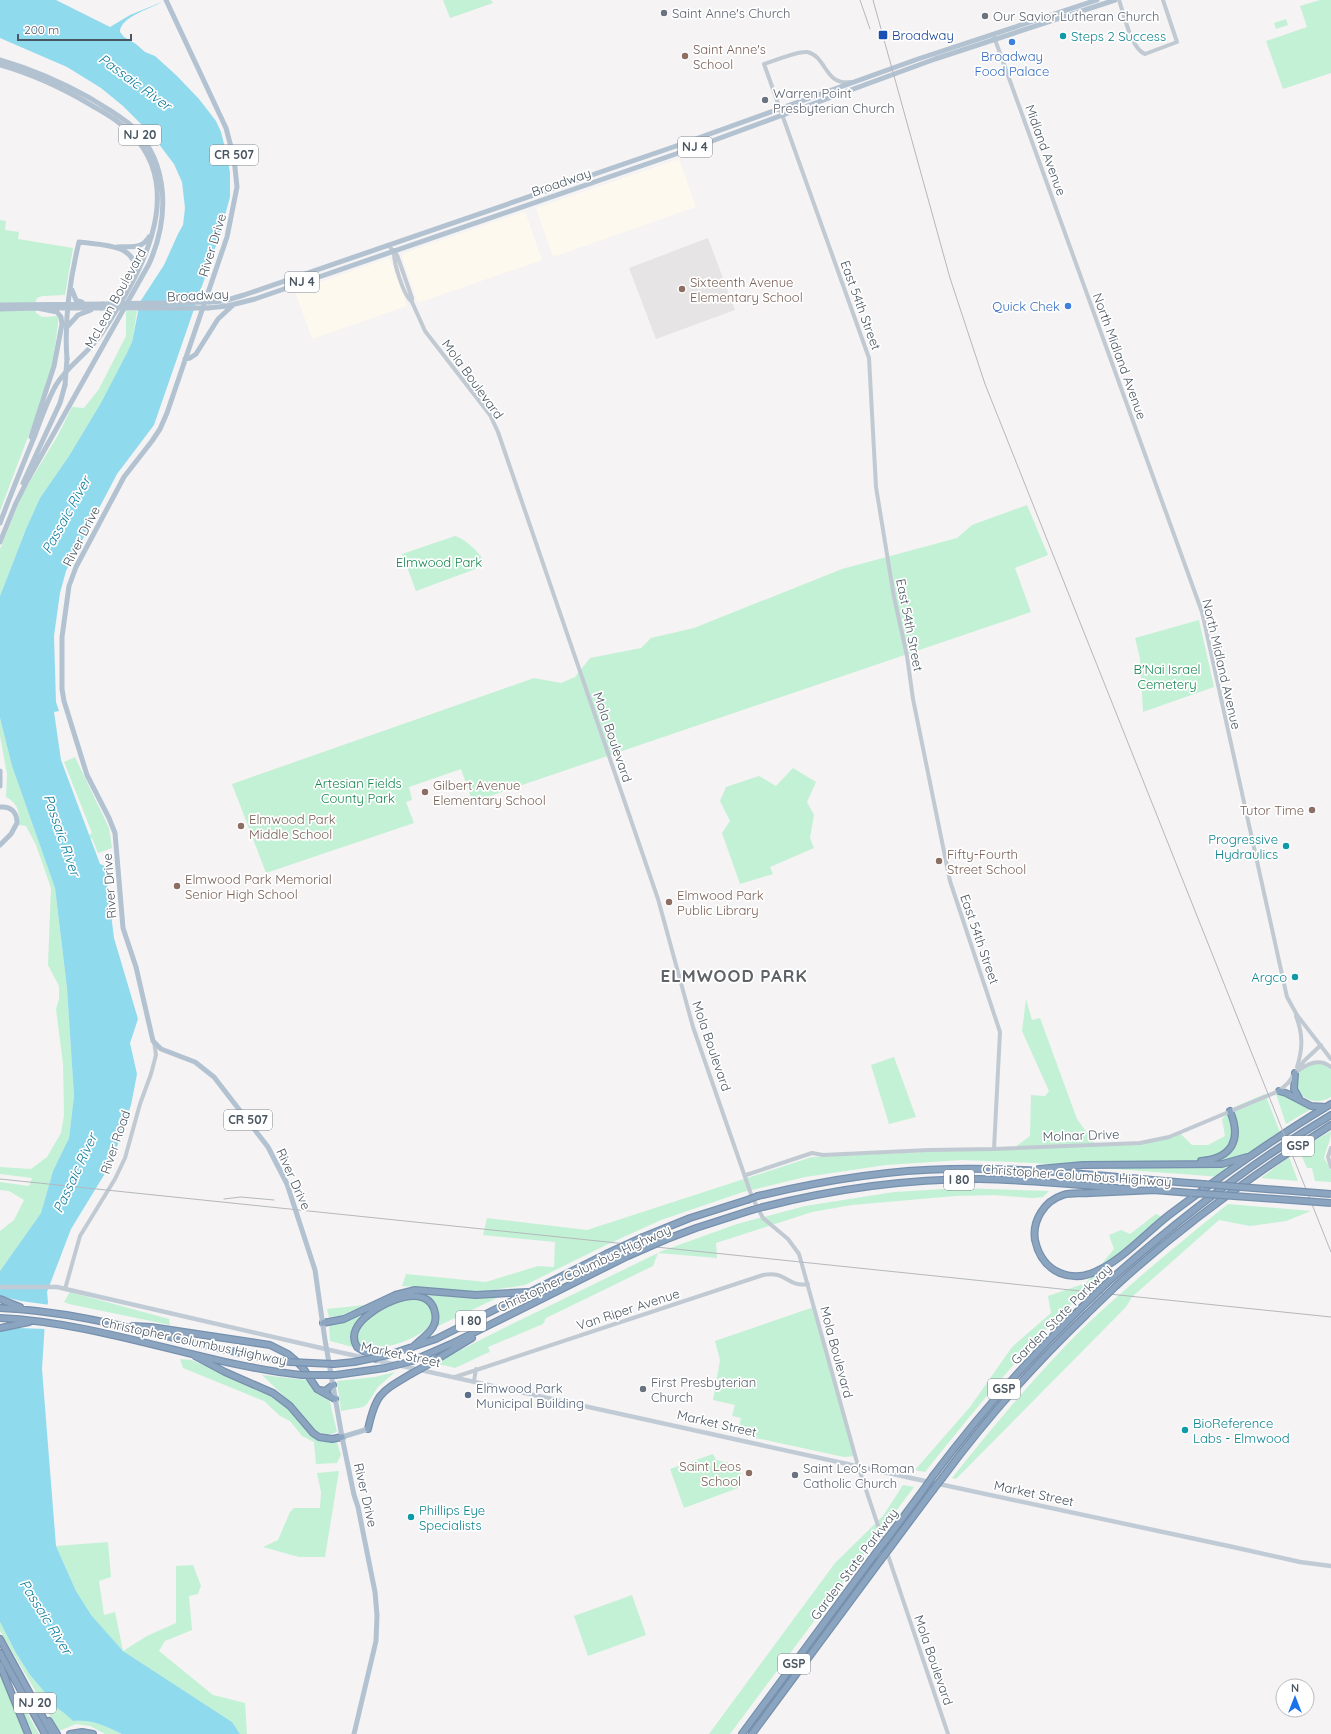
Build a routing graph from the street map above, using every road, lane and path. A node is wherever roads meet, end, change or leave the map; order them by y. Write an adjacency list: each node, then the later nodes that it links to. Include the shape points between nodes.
1 (166, 0): 28 (main road, River Drive / CR 507, via 226,128 233,150 237,181 236,202 227,237)
2 (1097, 0): 6 (main road, Broadway / NJ 4)
3 (1115, 0): 6 (main road, Broadway / NJ 4)
4 (1119, 0): 5 (street, via 1132,40 1140,52 1145,54 1177,42)
5 (1163, 0)
6 (994, 37): 9 (main road, Broadway / NJ 4, via 918,58); 11 (main road, Broadway / NJ 4); 16 (street, Midland Avenue)
7 (0, 60): 30 (main road, McLean Boulevard / NJ 20, via 56,80 128,122 153,155 160,175 163,196 160,231 149,264)
8 (0, 65): 12 (main road, McLean Boulevard / NJ 20, via 68,92 115,119 134,136 149,157 156,176 158,203)
9 (858, 80): 10 (main road, Broadway / NJ 4); 10 (street, East 54th Street, via 836,80 815,56 808,52 764,64)
10 (780, 109): 11 (street, East 54th Street); 13 (main road, Broadway / NJ 4)
11 (782, 116): 15 (main road, Broadway / NJ 4); 51 (street, East 54th Street, via 869,358 876,487 915,706 950,881 1000,1032)
12 (154, 230): 14 (main road, via 141,246); 17 (main road, McLean Boulevard / NJ 20)
13 (388, 245): 15 (street); 21 (main road, Broadway / NJ 4)
14 (113, 247): 17 (main road, via 132,256); 18 (main road, via 79,242)
15 (394, 250): 20 (main road, Broadway / NJ 4); 55 (street, Mola Boulevard, via 393,256 399,276 425,331 490,415 498,432 658,899 693,1027)
16 (1079, 273): 37 (street, North Midland Avenue, via 1202,612 1282,980)
17 (136, 274): 29 (main road, McLean Boulevard / NJ 20, via 100,337 56,385)
18 (72, 285): 23 (main road); 24 (main road, via 73,296 80,302)
19 (0, 304): 22 (main road, Broadway)
20 (236, 304): 21 (main road, Broadway / NJ 4); 26 (main road)
21 (209, 305): 24 (main road, Broadway / NJ 4, bridge); 26 (main road, via 217,310)
22 (37, 306): 23 (main road, Broadway / NJ 4); 25 (main road, Broadway); 29 (main road, via 57,312 62,324 54,366)
23 (68, 306): 24 (main road, Broadway / NJ 4); 27 (main road)
24 (102, 306): 27 (main road, via 78,315)
25 (0, 309)
26 (218, 319): 28 (main road, via 196,354)
27 (65, 331): 30 (main road, bridge, via 65,385 60,403 33,458)
28 (185, 358): 38 (main road, River Drive / CR 507, via 160,429 124,477 76,567 69,586 62,637 62,689 65,706 87,775 115,833 122,928 136,967)
29 (28, 451): 31 (main road, McLean Boulevard / NJ 20)
30 (16, 503): 32 (main road, McLean Boulevard / NJ 20)
31 (0, 523)
32 (0, 542)
33 (0, 771): 34 (main road)
34 (0, 786)
35 (0, 807): 36 (main road, via 11,808 17,817 17,823 11,834)
36 (0, 844)
37 (1292, 1007): 39 (street, North Midland Avenue); 42 (street, via 1302,1040)
38 (154, 1042): 61 (street, River Road, via 156,1055 152,1074 140,1104 125,1158 80,1236); 69 (main road, River Drive / CR 507, via 161,1049 195,1062 214,1077 274,1158 287,1184 312,1260)
39 (1321, 1045): 40 (street, North Midland Avenue); 42 (street, Molnar Drive)
40 (1331, 1059)
41 (1331, 1067): 42 (street, via 1316,1062 1304,1066)
42 (1295, 1073): 43 (street, Molnar Drive); 44 (highway, via 1296,1094)
43 (1279, 1091): 44 (highway); 46 (street, Molnar Drive)
44 (1303, 1103): 45 (highway, via 1311,1106)
45 (1329, 1105): 49 (highway)
46 (1230, 1111): 51 (street, Molnar Drive, via 1170,1137 1150,1142); 52 (highway, via 1236,1134 1231,1148 1221,1157 1194,1162)
47 (1331, 1115): 90 (highway, Garden State Parkway / GSP, bridge, via 1244,1172 1160,1237 1110,1280 1015,1376 933,1476)
48 (1331, 1125): 100 (highway, Garden State Parkway / GSP, bridge, via 1251,1177 1207,1210 1117,1285 1022,1381 933,1490)
49 (1279, 1136): 52 (highway, via 1248,1156 1222,1164); 56 (highway, via 1168,1216 1105,1267 1086,1275 1066,1275 1042,1259 1037,1249 1035,1229 1042,1211 1054,1199 1061,1195 1081,1193)
50 (1331, 1148): 53 (street, via 1328,1158)
51 (994, 1149): 55 (street, Molnar Drive, via 823,1155 812,1153)
52 (1119, 1165): 54 (highway, via 1067,1166)
53 (1331, 1167)
54 (1023, 1171): 57 (highway, Christopher Columbus Highway / I 80, bridge); 62 (highway, Christopher Columbus Highway / I 80, bridge, via 950,1169 890,1172 818,1183 758,1196 643,1237)
55 (746, 1175): 59 (street, Mola Boulevard, via 759,1211 769,1224 793,1244 799,1254)
56 (1156, 1190): 58 (highway, Christopher Columbus Highway / I 80, bridge); 68 (highway, Christopher Columbus Highway / I 80, bridge, via 1020,1180 938,1180 844,1190 763,1207 696,1228 628,1256)
57 (1331, 1194)
58 (1331, 1203)
59 (808, 1284): 76 (street, Van Riper Avenue, via 796,1284 775,1273 763,1275); 84 (street, Mola Boulevard)
60 (0, 1287): 61 (main road, Market Street, via 54,1286)
61 (66, 1289): 73 (main road, Market Street)
62 (529, 1292): 69 (highway, via 476,1295 415,1290 395,1295 344,1319); 72 (highway, Christopher Columbus Highway / I 80, via 436,1339)
63 (0, 1299): 65 (highway)
64 (0, 1308): 65 (highway, Christopher Columbus Highway / I 80)
65 (26, 1310): 70 (highway, Christopher Columbus Highway / I 80, via 62,1314)
66 (0, 1318): 67 (highway, Christopher Columbus Highway / I 80)
67 (35, 1320): 71 (highway); 74 (highway, Christopher Columbus Highway / I 80)
68 (501, 1320): 74 (highway, Christopher Columbus Highway / I 80, bridge, via 412,1360 385,1368 336,1375 302,1375 258,1369); 82 (highway, bridge, via 393,1385 379,1397 373,1408)
69 (323, 1323): 73 (main road, River Drive / CR 507)
70 (121, 1326): 72 (highway, Christopher Columbus Highway / I 80, bridge, via 238,1353 290,1362 354,1362); 80 (highway, via 151,1327 260,1343 279,1349 303,1368)
71 (0, 1328)
72 (412, 1348): 75 (highway, via 431,1330 436,1318 430,1302 415,1295 382,1307 357,1326 354,1337 357,1347)
73 (326, 1349): 75 (main road, Market Street); 79 (main road, River Drive / CR 507)
74 (188, 1352): 83 (highway, via 225,1372 273,1392 319,1437)
75 (376, 1360): 77 (main road, Market Street)
76 (476, 1369): 77 (street, Van Riper Avenue); 78 (street)
77 (455, 1377): 78 (main road, Market Street)
78 (474, 1381): 84 (main road, Market Street)
79 (333, 1385): 80 (highway, via 325,1391); 81 (main road, River Drive / CR 507)
80 (316, 1389): 81 (highway)
81 (335, 1399): 83 (main road, River Drive / CR 507)
82 (368, 1429): 83 (main road)
83 (342, 1437): 97 (main road, River Drive / CR 507, via 375,1592 377,1615 376,1641)
84 (858, 1466): 85 (main road, Market Street, via 1233,1548); 101 (street, Mola Boulevard)
85 (1331, 1566)
86 (0, 1639): 89 (highway, NJ 20)
87 (0, 1653): 92 (highway, NJ 20)
88 (0, 1665): 91 (highway)
89 (18, 1672): 93 (highway, NJ 20); 94 (highway)
90 (764, 1705): 98 (highway); 99 (highway, Garden State Parkway / GSP)
91 (28, 1734)
92 (46, 1734)
93 (52, 1734)
94 (57, 1734)
95 (70, 1734): 96 (highway)
96 (93, 1734)
97 (354, 1734)
98 (738, 1734)
99 (742, 1734)
100 (752, 1734)
101 (948, 1734)

